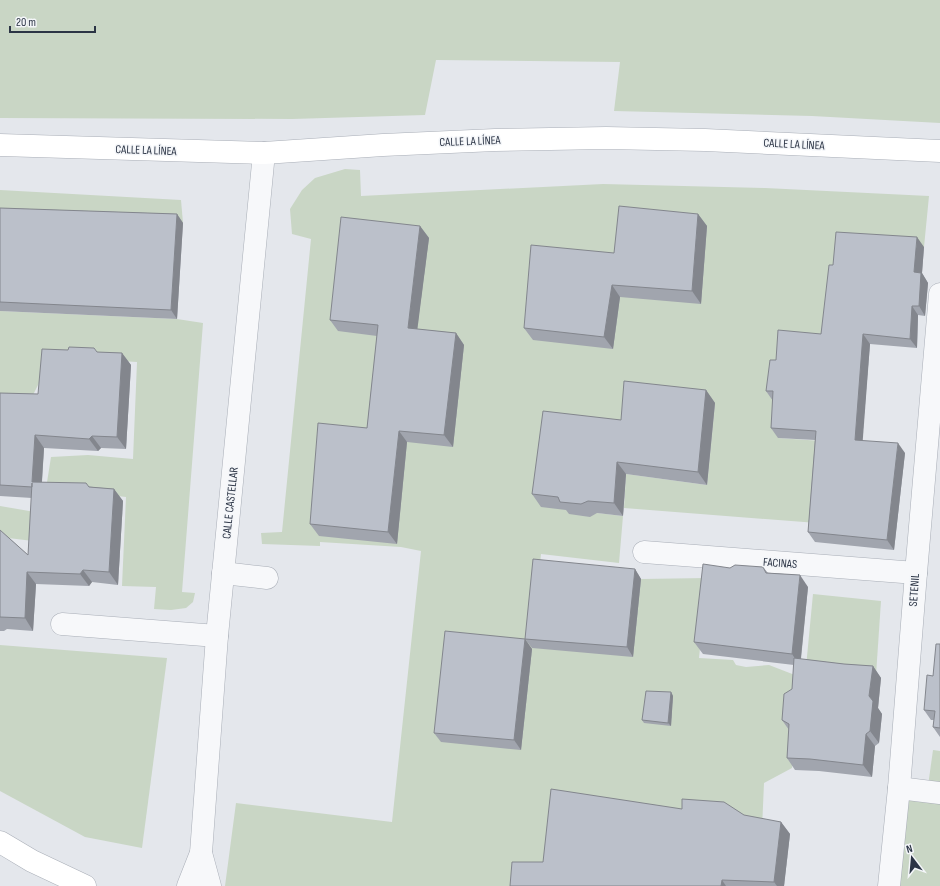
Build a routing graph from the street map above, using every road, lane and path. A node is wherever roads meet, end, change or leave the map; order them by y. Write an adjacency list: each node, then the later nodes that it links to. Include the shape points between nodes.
1 (0, 145): 3 (street, CALLE LA LÍNEA)
2 (940, 151): 3 (street, CALLE LA LÍNEA, via 606,138 494,140)
3 (264, 153): 6 (street, CALLE CASTELLAR)
4 (940, 294): 7 (street, SETENIL)
5 (644, 552): 7 (street, FACINAS)
6 (223, 573): 8 (street); 10 (street, CALLE CASTELLAR)
7 (916, 573): 11 (street, SETENIL)
8 (267, 578)
9 (62, 624): 10 (street)
10 (217, 636): 14 (street, CALLE CASTELLAR)
11 (899, 788): 12 (street); 18 (street, SETENIL)
12 (940, 792)
13 (0, 842): 15 (street, via 32,861)
14 (201, 853): 16 (street, CALLE CASTELLAR); 17 (street, CALLE CASTELLAR)
15 (85, 886)
16 (188, 886)
17 (210, 886)
18 (889, 886)

